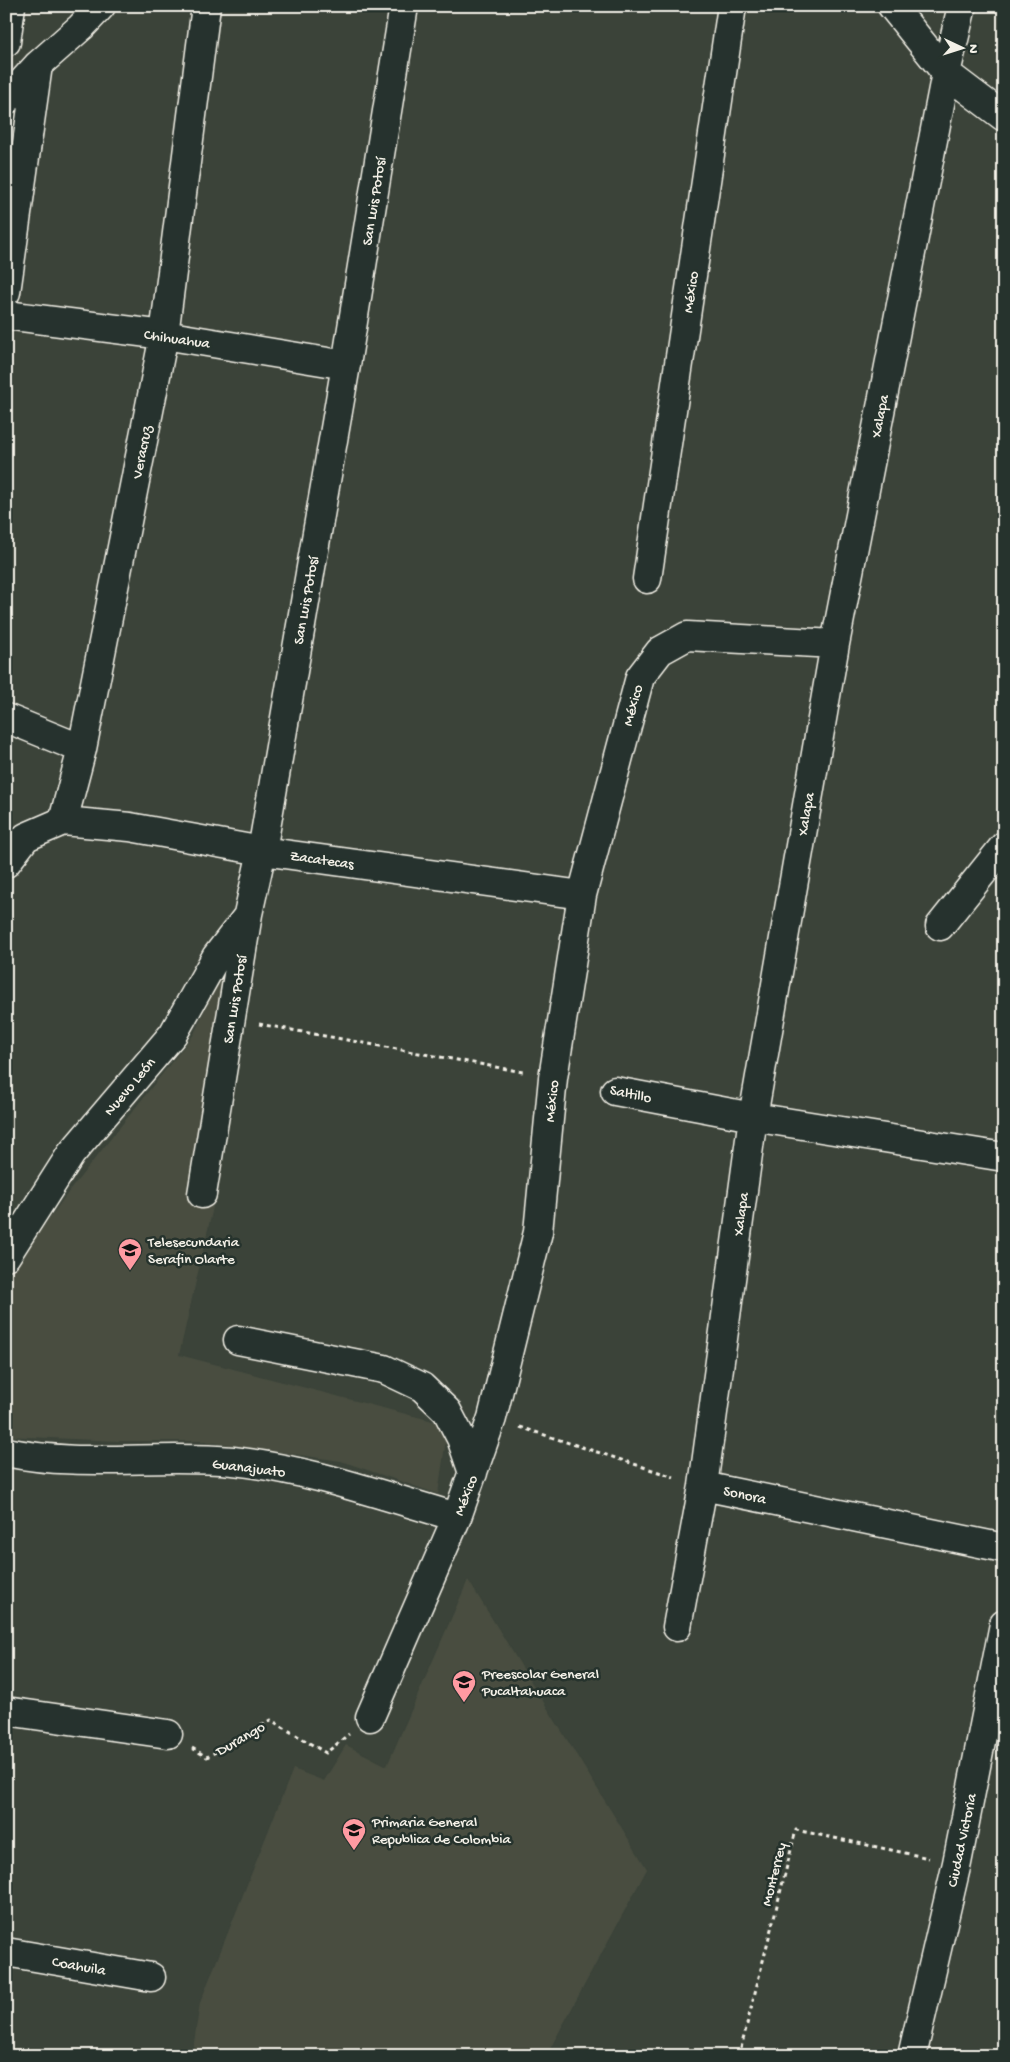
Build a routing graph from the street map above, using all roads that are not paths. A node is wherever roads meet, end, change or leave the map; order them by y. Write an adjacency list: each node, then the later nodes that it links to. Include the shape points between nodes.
1 (11, 6): 9 (street)
2 (101, 6): 8 (street)
3 (206, 6): 16 (street, Veracruz)
4 (404, 6): 17 (street, San Luis Potosí)
5 (732, 6): 18 (street, México)
6 (892, 6): 11 (street)
7 (962, 6): 11 (street, Xalapa)
8 (82, 17): 10 (street)
9 (6, 42)
10 (38, 65): 12 (street); 14 (street)
11 (946, 73): 13 (street); 19 (street, Xalapa)
12 (6, 100)
13 (1004, 117)
14 (6, 292)
15 (6, 315): 16 (street, Chihuahua)
16 (164, 335): 17 (street, Chihuahua); 21 (street, Veracruz)
17 (346, 364): 24 (street, San Luis Potosí)
18 (647, 579)
19 (835, 644): 26 (street, México, via 687,636 660,651 640,677); 30 (street, Xalapa)
20 (6, 718): 21 (street)
21 (82, 750): 22 (street, Veracruz)
22 (63, 821): 24 (street, Zacatecas, via 130,827); 25 (street, via 26,837)
23 (1004, 846): 28 (street)
24 (262, 851): 26 (street, Zacatecas); 27 (street, San Luis Potosí)
25 (6, 863)
26 (582, 895): 36 (street, México, via 553,1078 538,1232 492,1418)
27 (248, 914): 32 (street, San Luis Potosí); 33 (street, Nuevo León, via 216,957 173,1034 71,1154)
28 (940, 926)
29 (615, 1091): 30 (street, Saltillo)
30 (753, 1117): 31 (street, Saltillo); 37 (street, Xalapa)
31 (1004, 1156)
32 (202, 1194)
33 (6, 1256)
34 (238, 1340): 36 (street, via 384,1369 422,1387 447,1411)
35 (6, 1452): 38 (street, Guanajuato, via 91,1461 233,1461 320,1477)
36 (473, 1473): 38 (street, México)
37 (703, 1486): 39 (street, Sonora); 41 (street, Xalapa)
38 (457, 1517): 43 (street, México)
39 (1004, 1548)
40 (1004, 1624): 47 (street, Ciudad Victoria, via 957,1863)
41 (677, 1627)
42 (6, 1711): 44 (street)
43 (370, 1718)
44 (168, 1734)
45 (6, 1952): 46 (street, Coahuila)
46 (151, 1977)
47 (912, 2056)

